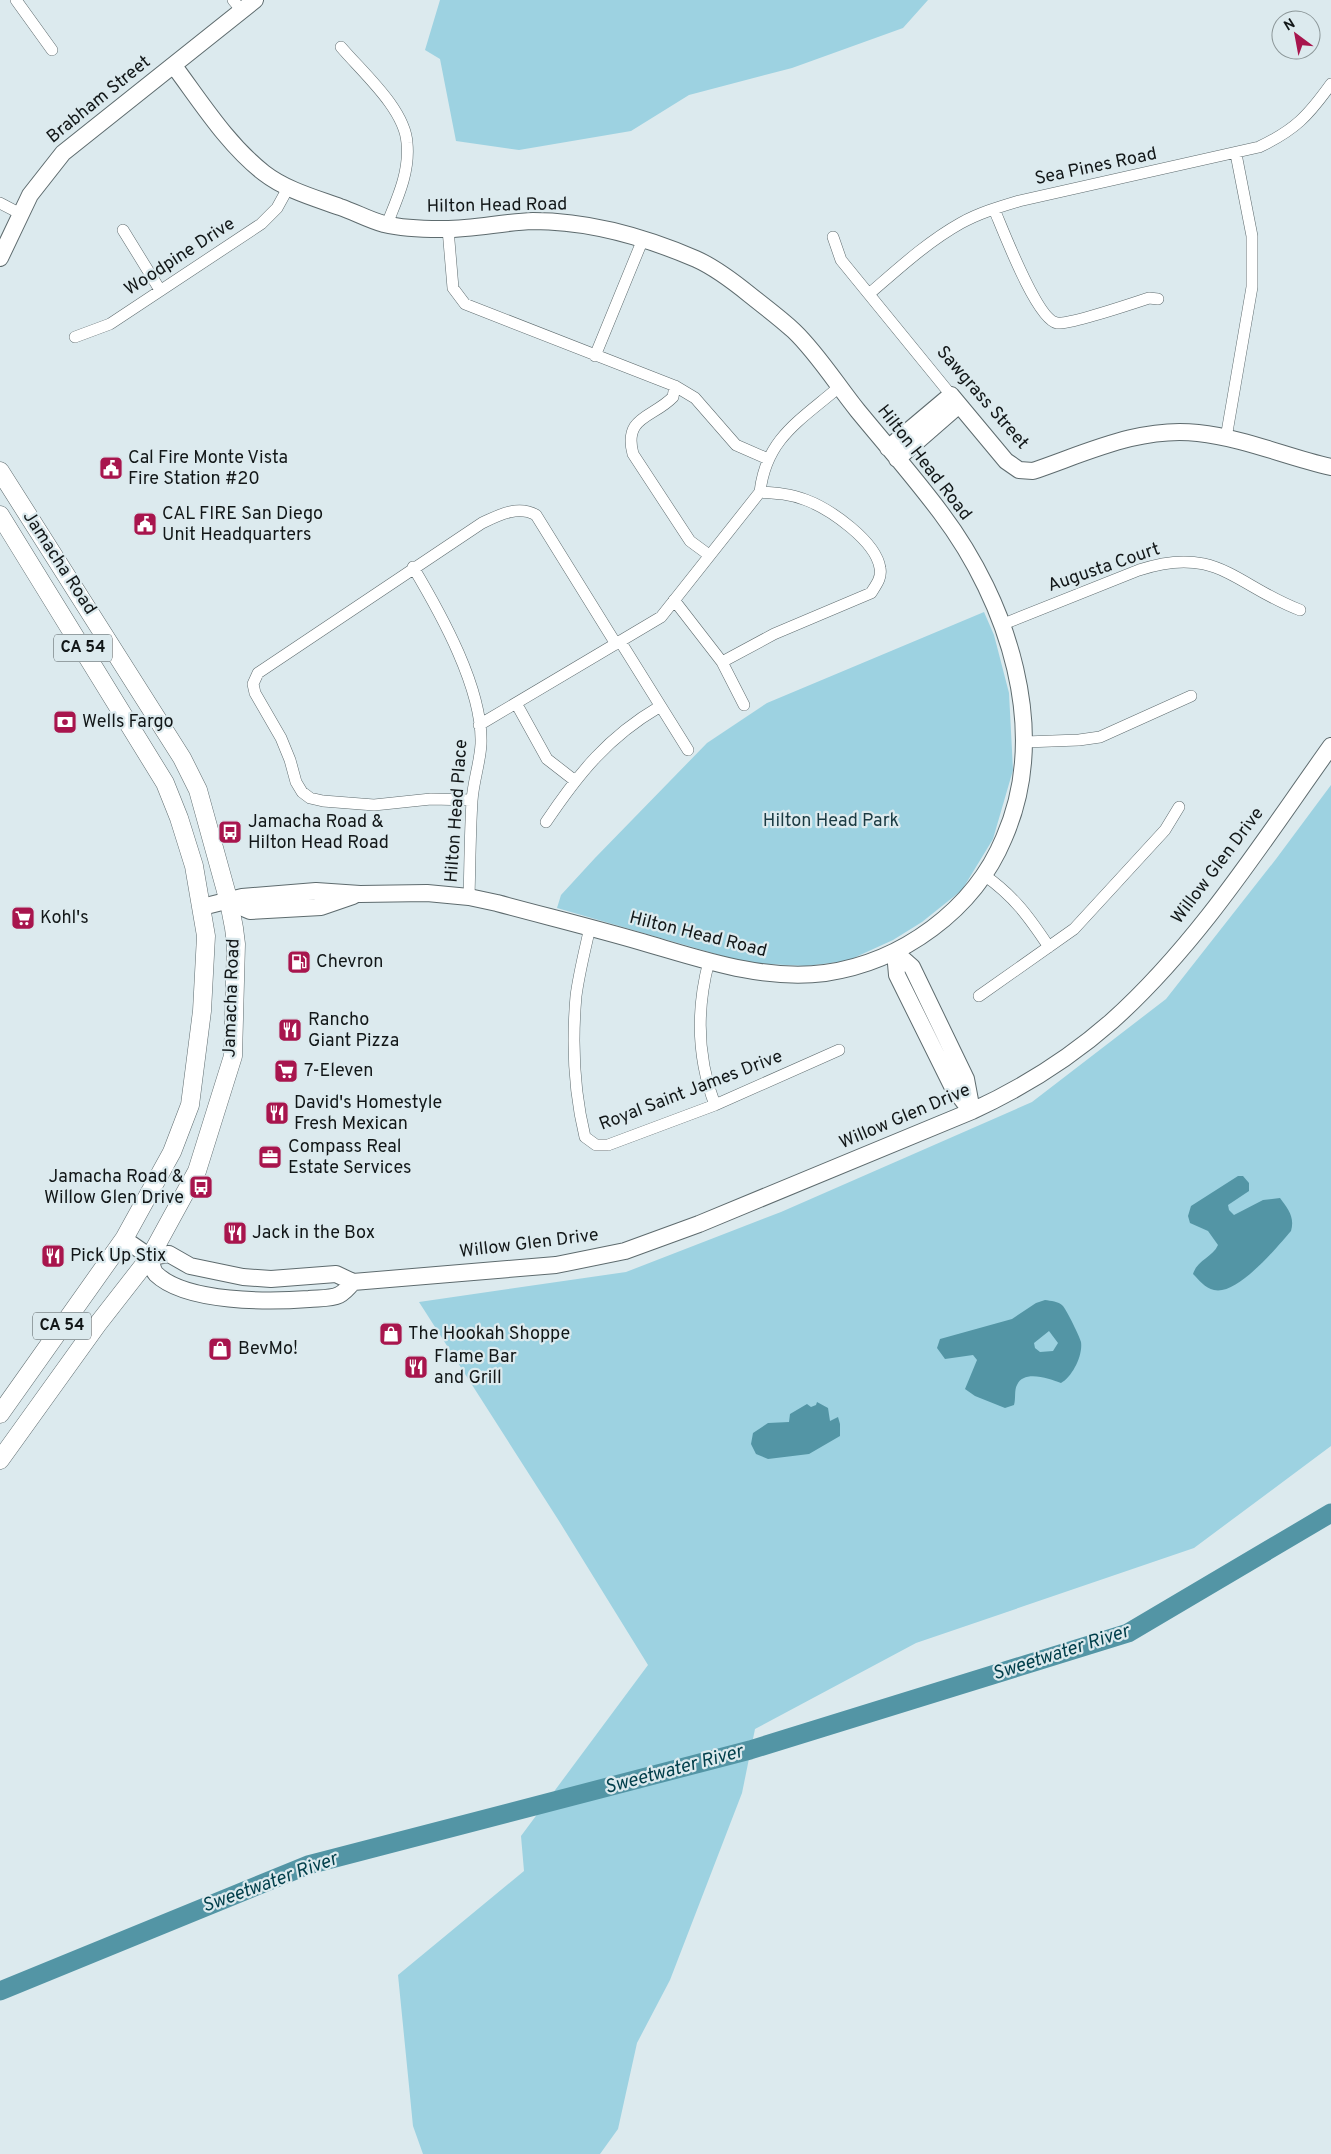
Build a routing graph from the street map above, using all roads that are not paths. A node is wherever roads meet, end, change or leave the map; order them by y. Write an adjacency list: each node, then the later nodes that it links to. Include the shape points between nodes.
1 (16, 0): 5 (street)
2 (255, 0): 3 (street, Brabham Street)
3 (237, 6): 6 (street, Brabham Street)
4 (340, 47): 13 (street, via 390,104 399,117 407,141 402,187)
5 (52, 50)
6 (174, 66): 9 (street, Hilton Head Road, via 227,137 264,173); 12 (street, Brabham Street, via 63,153 41,179)
7 (1331, 84): 8 (street, Sea Pines Road, via 1299,124 1273,140)
8 (1236, 154): 11 (street, Sea Pines Road); 27 (street, via 1252,236 1252,287)
9 (288, 188): 13 (street, Hilton Head Road); 19 (street, Woodpine Drive, via 277,208 262,224)
10 (0, 204): 12 (street)
11 (994, 209): 20 (street, Sea Pines Road, via 961,223 920,250); 21 (street, via 1021,272 1049,320 1064,324 1149,298)
12 (21, 214): 18 (street, Brabham Street)
13 (387, 224): 14 (street, Hilton Head Road)
14 (448, 229): 17 (street, Hilton Head Road, via 533,221 578,224); 23 (street, via 453,288 465,304)
15 (123, 230): 19 (street)
16 (833, 237): 20 (street, Sawgrass Street, via 842,260)
17 (643, 239): 23 (street); 25 (street, Hilton Head Road, via 703,262 730,279 796,333)
18 (0, 258)
19 (160, 290): 22 (street, Woodpine Drive, via 110,324)
20 (869, 294): 26 (street, Sawgrass Street)
21 (1158, 299)
22 (75, 337)
23 (595, 356): 24 (street)
24 (674, 386): 29 (street, via 695,398 736,445); 34 (street, via 673,397 635,425 630,441 633,454 690,541)
25 (839, 387): 28 (street, Hilton Head Road); 29 (street, via 781,438)
26 (955, 400): 27 (street, Sawgrass Street, via 1006,462 1019,470 1033,471 1147,434 1181,432); 28 (street)
27 (1226, 438): 30 (street, Sawgrass Street)
28 (892, 454): 38 (street, Hilton Head Road, via 947,522 975,567)
29 (768, 459): 32 (street)
30 (1331, 467)
31 (0, 471): 55 (main road, Jamacha Road / CA 54, via 182,758 198,790)
32 (760, 492): 34 (street); 40 (street, via 787,494 806,500 851,528 878,559 879,581 871,593 774,634)
33 (0, 515): 56 (main road, Jamacha Road / CA 54, via 165,783 180,818)
34 (709, 555): 36 (street)
35 (413, 568): 39 (street, via 482,523 504,513 527,510 536,515); 45 (street, Hilton Head Place, via 440,612 470,685); 50 (street, via 265,667 253,684 255,693 281,738 296,782 310,798 374,805 431,799)
36 (674, 600): 39 (street, via 661,617); 40 (street)
37 (1300, 610): 38 (street, Augusta Court, via 1224,570 1206,564 1181,562 1139,570)
38 (1001, 624): 46 (street, Hilton Head Road, via 1019,690)
39 (618, 642): 42 (street); 44 (street)
40 (722, 662): 43 (street)
41 (1191, 696): 46 (street, via 1095,738)
42 (516, 703): 45 (street); 49 (street, via 547,759)
43 (744, 705)
44 (659, 707): 48 (street); 49 (street, via 638,719 604,747)
45 (479, 726): 50 (street, Hilton Head Place, via 481,744)
46 (1025, 742): 53 (street, Hilton Head Road, via 1016,806 1002,843)
47 (1331, 746): 64 (street, Willow Glen Drive, via 1212,912 1130,1004 1063,1059)
48 (688, 750)
49 (574, 780): 52 (street)
50 (472, 800): 54 (street, Hilton Head Place)
51 (1178, 808): 58 (street, via 1165,830 1078,925)
52 (546, 822)
53 (984, 875): 58 (street, via 1020,905); 59 (street, Hilton Head Road, via 945,918)
54 (469, 897): 55 (street, Hilton Head Road, via 427,892 360,894 316,890 242,897); 57 (street, Hilton Head Road)
55 (229, 902): 56 (street, Hilton Head Road); 66 (main road, Jamacha Road / CA 54, via 236,944 233,1056 197,1171)
56 (202, 907): 65 (main road, Jamacha Road / CA 54, via 206,936 202,1011 190,1105 172,1152)
57 (590, 927): 60 (street, Hilton Head Road); 63 (street, Royal Saint James Drive, via 576,995 577,1105 585,1138 596,1145 608,1145)
58 (1049, 947): 61 (street)
59 (895, 952): 60 (street, Hilton Head Road, via 858,966 806,974 765,973); 64 (street, via 912,967 966,1079)
60 (709, 961): 63 (street, via 698,1036 706,1083)
61 (979, 996)
62 (840, 1050): 63 (street, Royal Saint James Drive)
63 (715, 1105)
64 (972, 1111): 67 (street, Willow Glen Drive, via 699,1224 625,1250 556,1265)
65 (124, 1239): 66 (street); 68 (main road, Jamacha Road / CA 54)
66 (150, 1257): 67 (street, Willow Glen Drive, via 169,1254 190,1266 243,1277 271,1279 336,1274); 67 (street, via 154,1272 170,1283 241,1300 269,1302 337,1296); 69 (main road, Jamacha Road / CA 54, via 96,1325)
67 (353, 1282)
68 (0, 1414)
69 (0, 1460)

